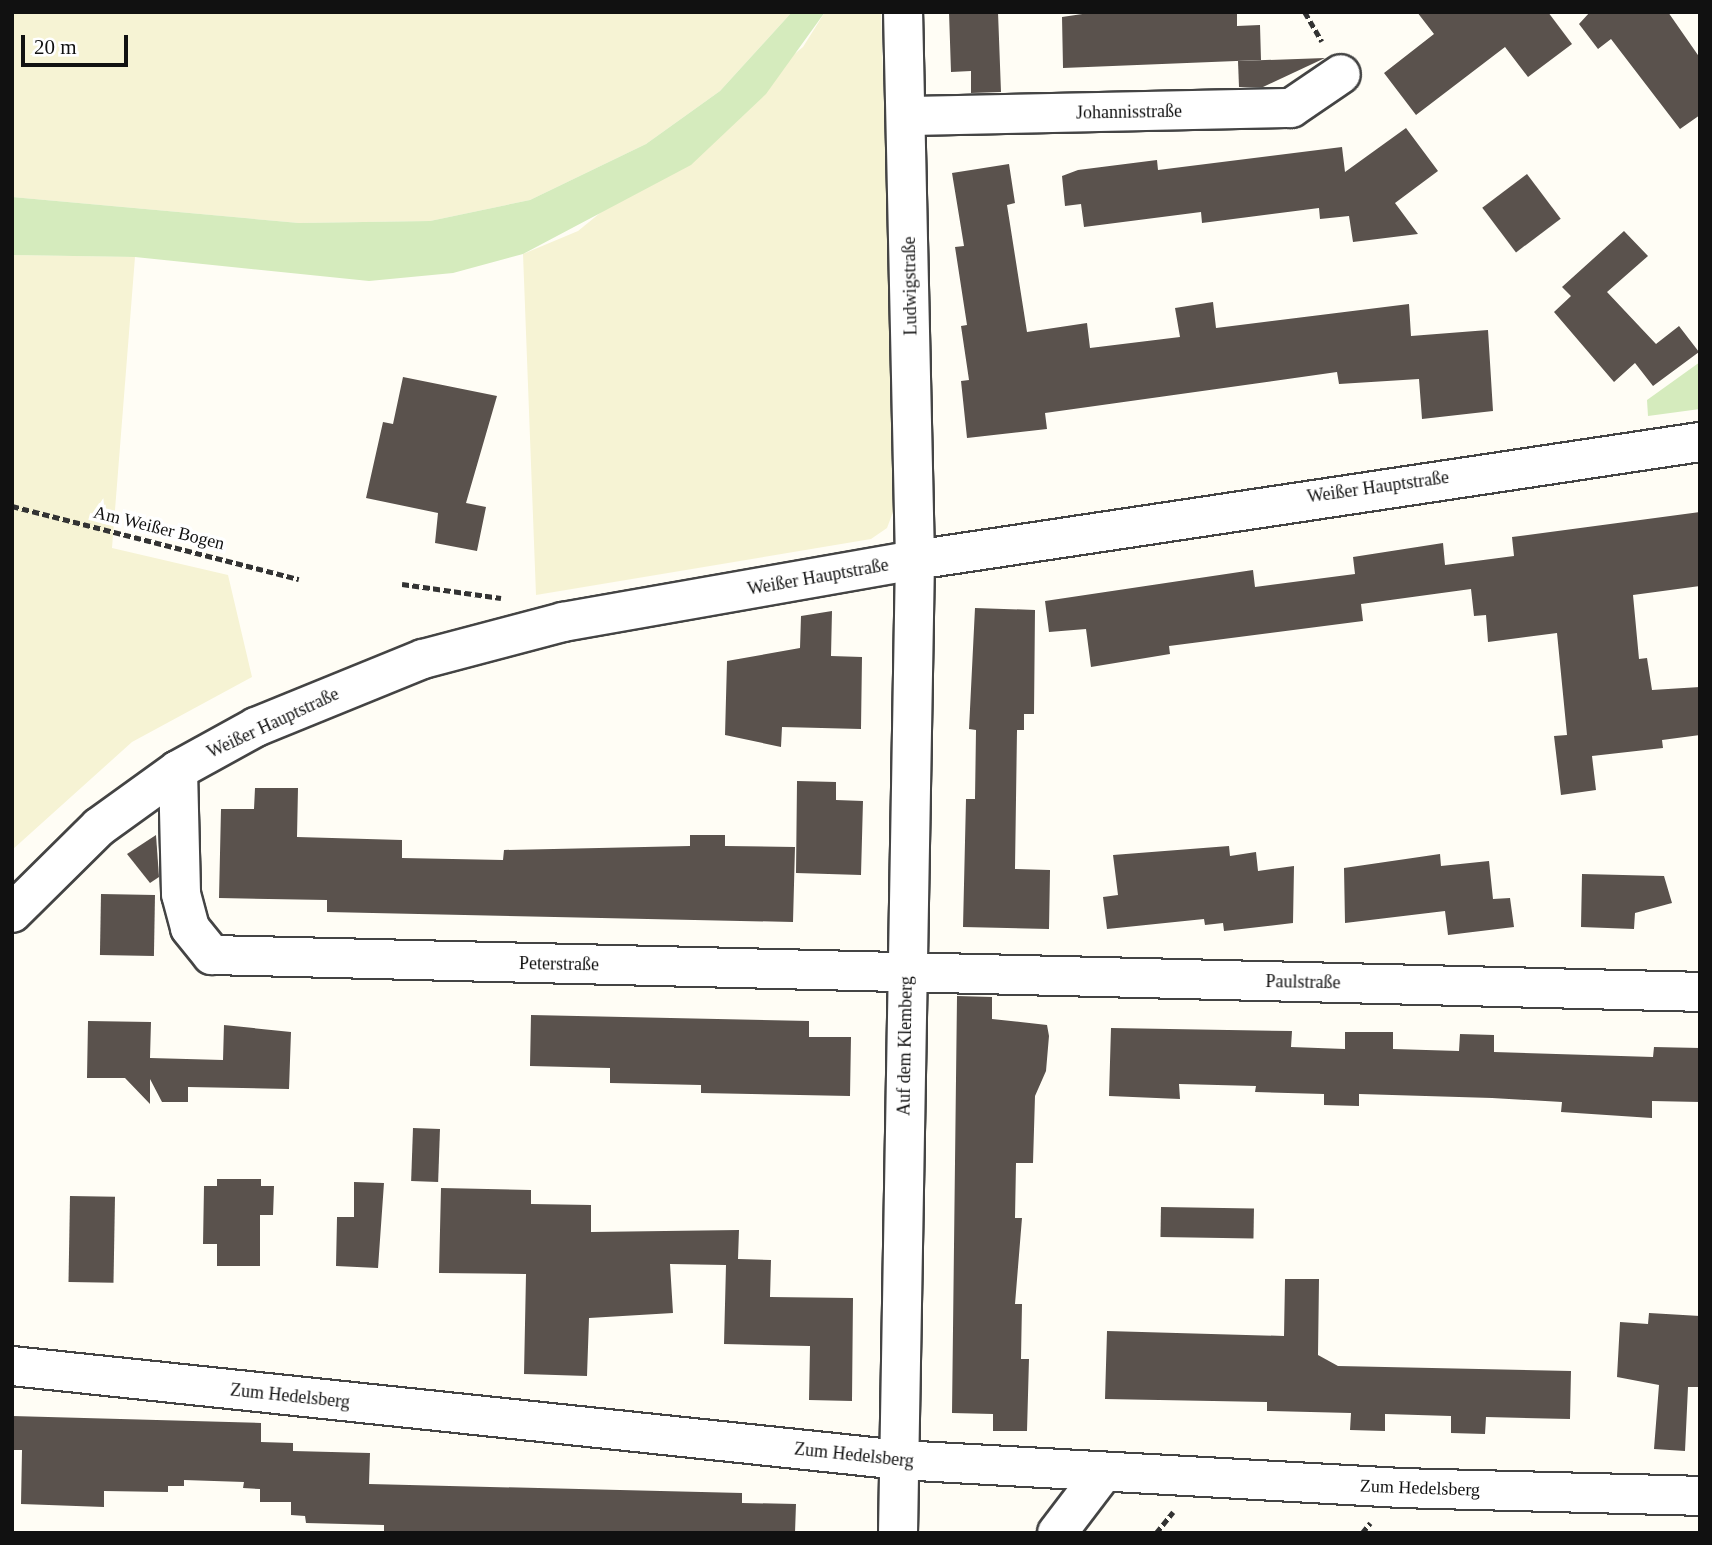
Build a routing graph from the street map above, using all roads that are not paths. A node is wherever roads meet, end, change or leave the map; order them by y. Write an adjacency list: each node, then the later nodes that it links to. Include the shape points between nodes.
1 (903, 12): 3 (street, Ludwigstraße)
2 (1342, 74): 3 (street, Johannisstraße, via 1291,108)
3 (906, 116): 5 (street, Ludwigstraße)
4 (1700, 442): 5 (street, Weißer Hauptstraße)
5 (915, 560): 6 (street, Weißer Hauptstraße, via 563,622 423,659 256,727); 8 (street, Auf dem Klemberg)
6 (178, 769): 7 (street, Weißer Hauptstraße, via 99,828); 8 (street, Peterstraße, via 181,894 190,928 212,956)
7 (12, 913)
8 (906, 973): 9 (street, Paulstraße); 11 (street, Auf dem Klemberg)
9 (1700, 992)
10 (12, 1366): 11 (street, Zum Hedelsberg)
11 (900, 1460): 12 (street, Zum Hedelsberg); 14 (street, Auf dem Klemberg)
12 (1102, 1474): 13 (street, Zum Hedelsberg); 15 (street)
13 (1700, 1496)
14 (898, 1533)
15 (1057, 1533)

